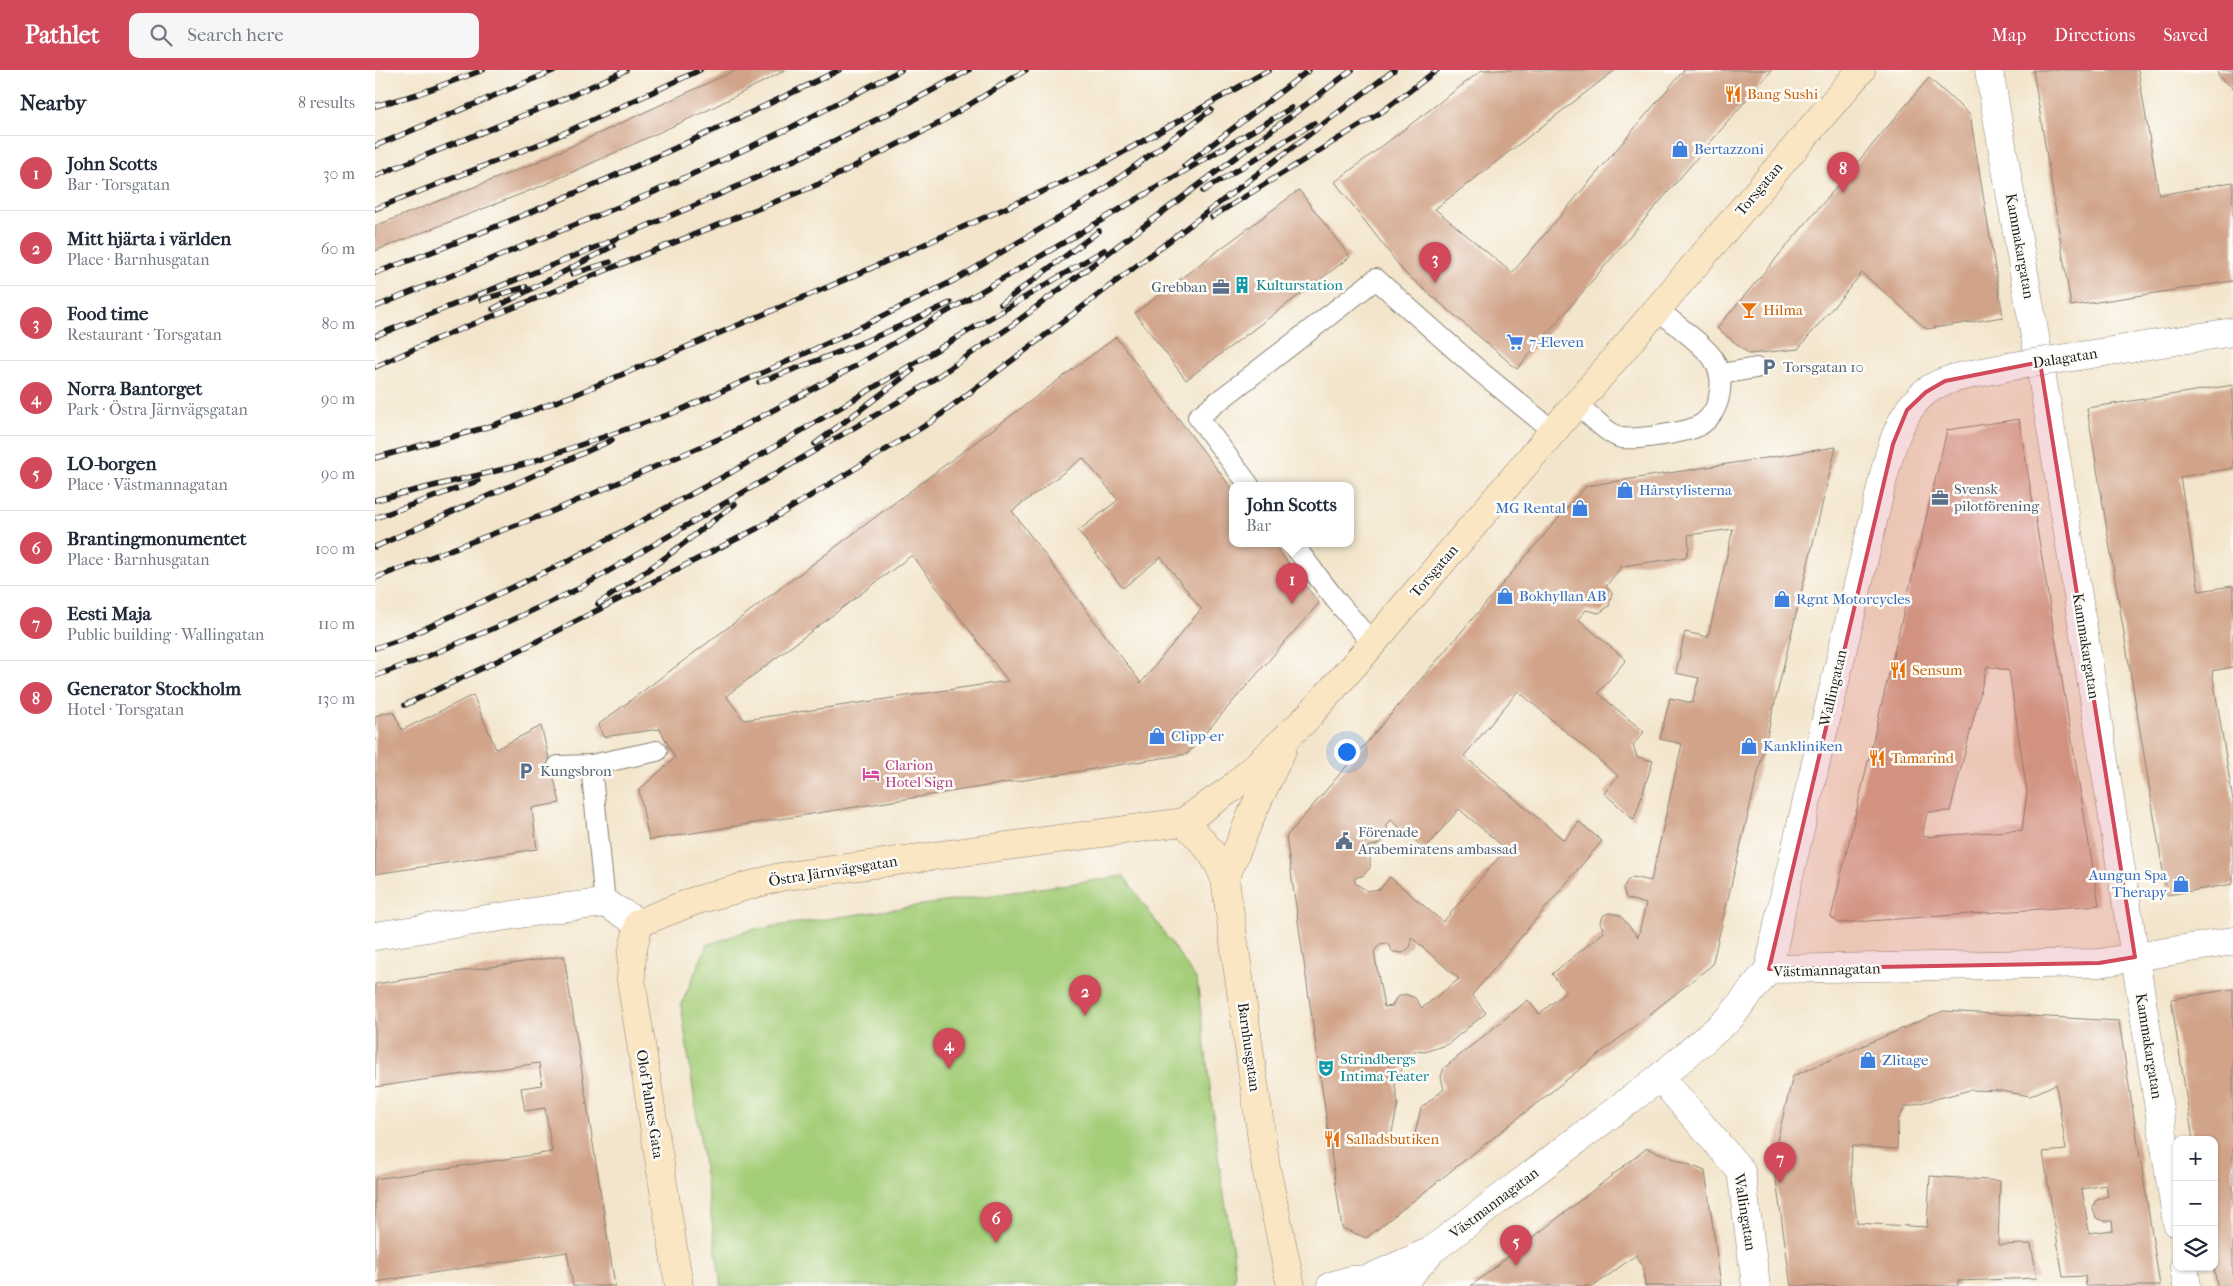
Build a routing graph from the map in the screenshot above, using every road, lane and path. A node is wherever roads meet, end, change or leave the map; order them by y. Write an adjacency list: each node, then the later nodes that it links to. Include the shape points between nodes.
1 (1861, 70): 3 (main road, Torsgatan)
2 (1989, 70): 23 (street, Kammakargatan, via 2048,408)
3 (1657, 309): 6 (lane, via 1713,357); 7 (main road, Torsgatan)
4 (2233, 332): 8 (street, Dalagatan, bridge, via 1945,381 1926,392)
5 (1755, 368): 6 (lane)
6 (1721, 374): 7 (lane, via 1719,398 1711,415 1695,427 1644,438 1621,438)
7 (1577, 404): 9 (main road, Torsgatan)
8 (1907, 410): 24 (street, Wallingatan, via 1893,444 1881,488)
9 (1553, 431): 10 (lane, via 1376,279 1198,417); 12 (main road, Torsgatan)
10 (1247, 482)
11 (1295, 547): 12 (lane)
12 (1373, 643): 13 (main road, Torsgatan)
13 (1289, 736): 17 (main road, Torsgatan, via 1231,789); 18 (main road, Torsgatan)
14 (657, 751): 15 (lane)
15 (591, 765): 16 (lane); 19 (lane)
16 (558, 766)
17 (1183, 822): 18 (main road, Barnhusgatan, via 1207,845 1219,862); 20 (main road, Östra Järnvägsgatan, via 780,877 694,901)
18 (1225, 879): 30 (main road, Barnhusgatan, via 1266,1168)
19 (605, 904): 20 (street); 21 (street)
20 (639, 923): 29 (main road, Olof Palmes Gata, via 632,952 631,980)
21 (375, 936)
22 (2233, 942): 23 (street, Västmannagatan)
23 (2135, 957): 24 (street, Västmannagatan, via 2099,963); 26 (street, Kammakargatan)
24 (1769, 969): 25 (street, Västmannagatan, via 1729,1019)
25 (1660, 1077): 27 (street, Västmannagatan); 33 (street, Wallingatan, via 1741,1171)
26 (2173, 1197)
27 (1432, 1250): 31 (street, Västmannagatan, via 1368,1279); 32 (street, Västmannagatan)
28 (2185, 1271): 34 (street)
29 (679, 1286)
30 (1291, 1286)
31 (1331, 1286)
32 (1401, 1286)
33 (1756, 1286)
34 (2187, 1286)

